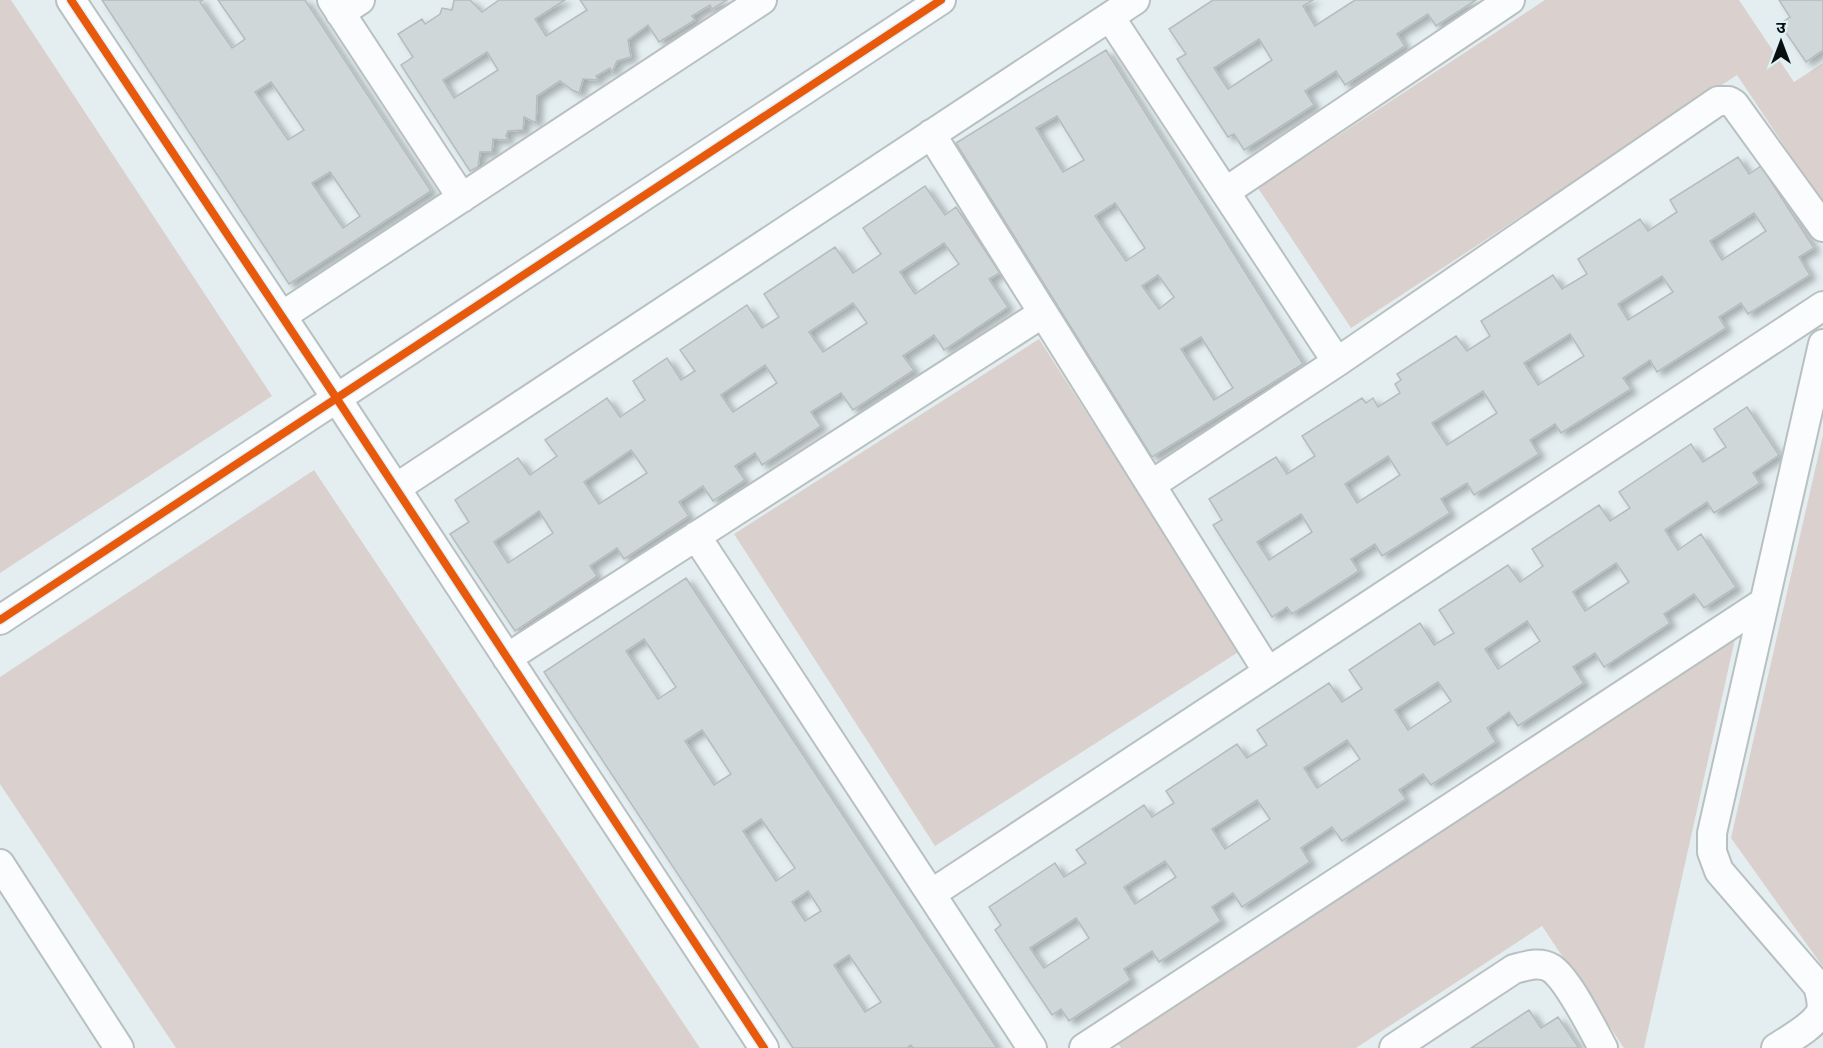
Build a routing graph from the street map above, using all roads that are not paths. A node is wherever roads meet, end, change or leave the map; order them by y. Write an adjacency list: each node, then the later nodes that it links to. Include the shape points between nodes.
1 (71, 0): 14 (street)
2 (762, 0): 10 (street)
3 (942, 0): 17 (street)
4 (1135, 0): 7 (street)
5 (1510, 0): 9 (street)
6 (344, 4): 10 (street)
7 (1110, 16): 8 (street); 9 (street)
8 (931, 135): 13 (street); 19 (street)
9 (1225, 192): 16 (street)
10 (462, 198): 14 (street)
11 (1823, 227): 16 (street, via 1734,104 1718,101)
12 (1823, 306): 24 (street)
13 (1043, 313): 18 (street); 20 (street)
14 (282, 316): 17 (street)
15 (1823, 344): 21 (street)
16 (1336, 362): 18 (street)
17 (337, 399): 19 (street); 22 (street)
18 (1151, 485): 24 (street)
19 (396, 488): 23 (street)
20 (696, 536): 23 (street); 26 (street)
21 (1763, 603): 30 (street); 33 (street, via 1712,833 1712,852 1719,871 1818,986 1821,1011 1808,1026)
22 (0, 620)
23 (507, 658): 28 (street)
24 (1268, 672): 26 (street)
25 (0, 864): 27 (street)
26 (931, 894): 29 (street)
27 (119, 1048)
28 (764, 1048)
29 (1032, 1048)
30 (1084, 1048)
31 (1394, 1048): 32 (street, via 1514,969 1534,964 1550,967 1562,979)
32 (1603, 1048)
33 (1776, 1048)

